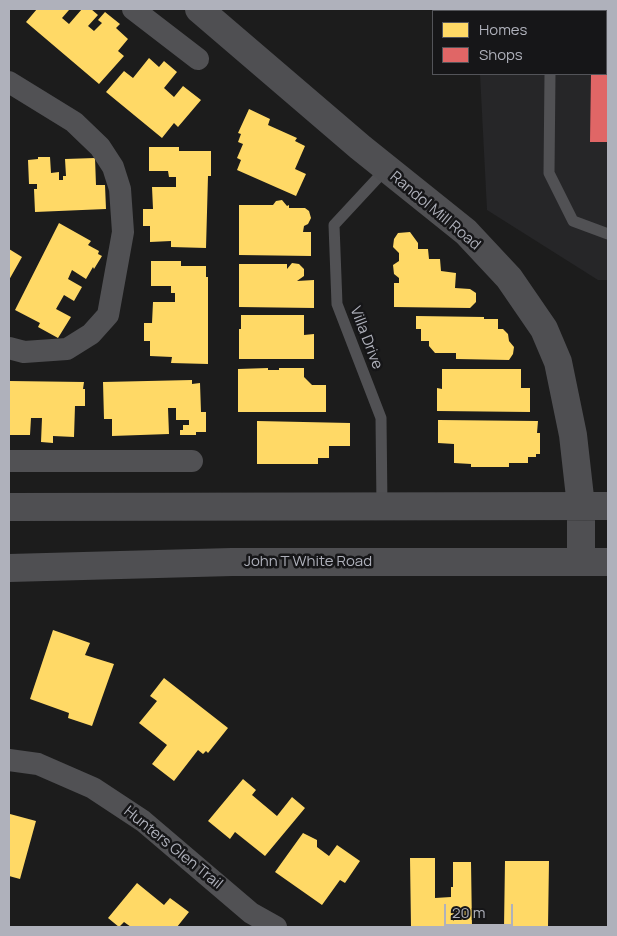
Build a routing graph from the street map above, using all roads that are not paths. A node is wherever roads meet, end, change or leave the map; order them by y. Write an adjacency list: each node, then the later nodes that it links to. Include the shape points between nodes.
1 (133, 9): 3 (street)
2 (199, 9): 6 (street, Randol Mill Road)
3 (198, 58)
4 (550, 75): 7 (lane, via 549,173 573,221)
5 (9, 82): 8 (street, via 74,122 100,147 113,167 120,189 123,232 108,315 91,334 68,350 24,352)
6 (386, 169): 11 (street, Randol Mill Road, via 466,232 509,278 544,329 558,362 573,436); 14 (lane, Villa Drive, via 334,226 337,304 381,418)
7 (608, 234)
8 (9, 348)
9 (9, 461): 10 (street)
10 (192, 461)
11 (581, 506): 12 (street); 14 (street); 15 (street, Randol Mill Road)
12 (608, 506)
13 (9, 507): 14 (street)
14 (382, 507)
15 (581, 562): 16 (street, John T White Road); 17 (street, John T White Road, via 232,562)
16 (608, 562)
17 (9, 568)
18 (9, 760): 19 (street, Hunters Glen Trail, via 38,764 93,788 143,821 251,913)
19 (276, 927)

